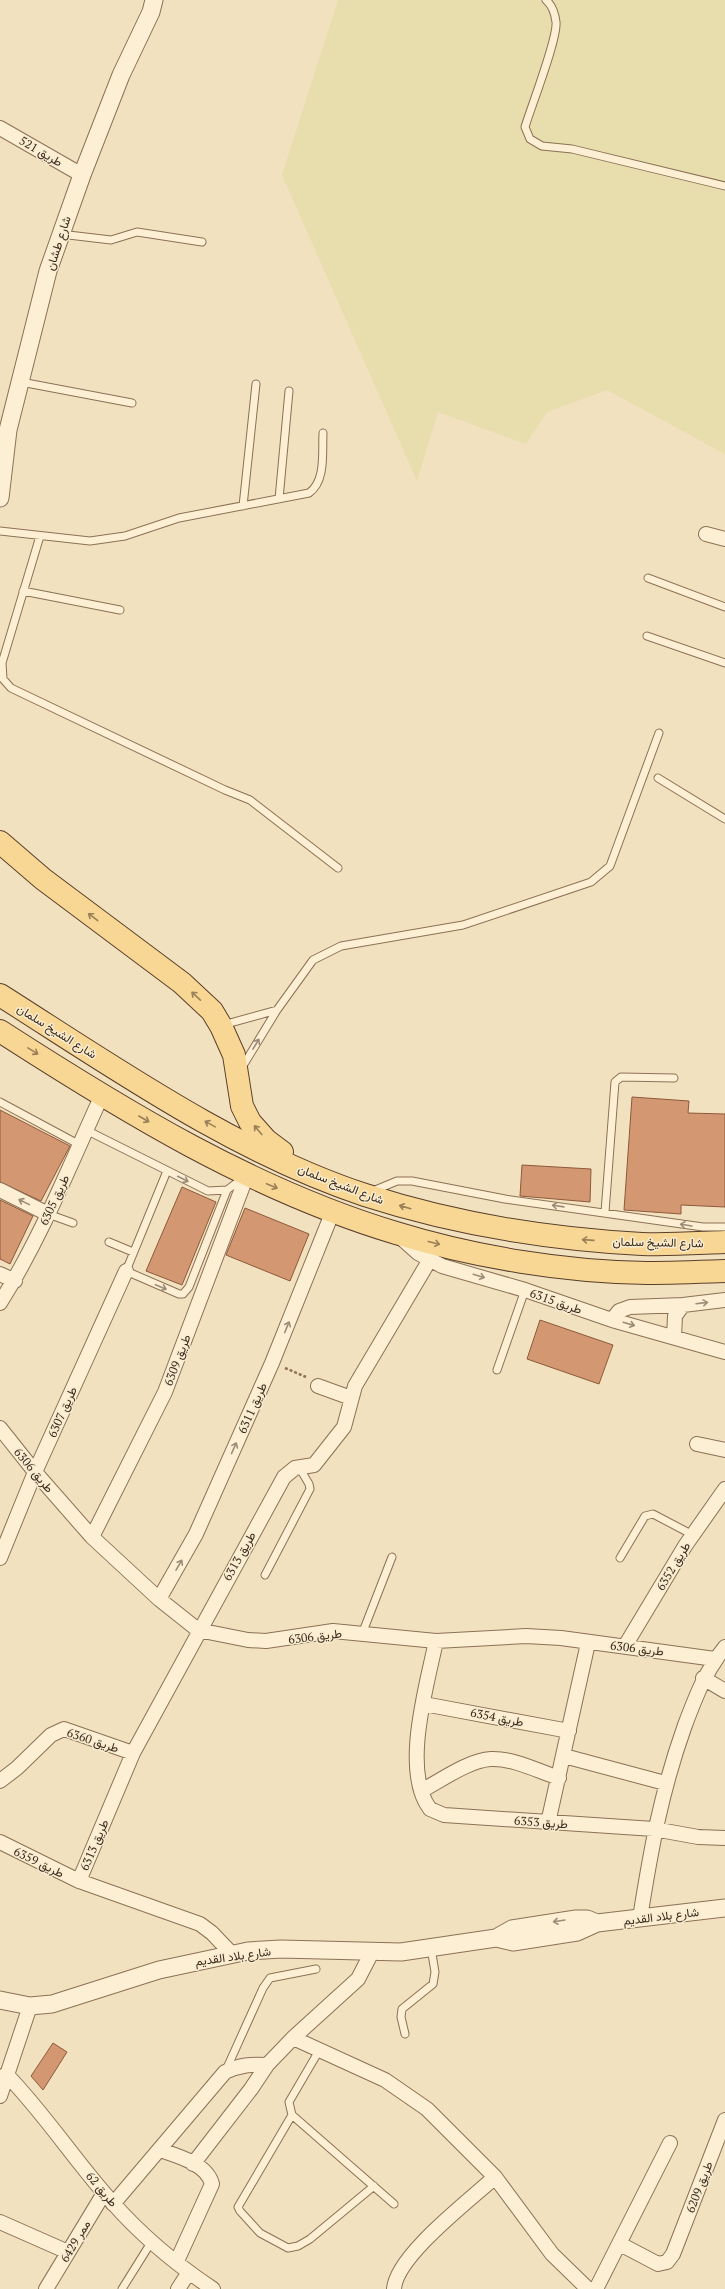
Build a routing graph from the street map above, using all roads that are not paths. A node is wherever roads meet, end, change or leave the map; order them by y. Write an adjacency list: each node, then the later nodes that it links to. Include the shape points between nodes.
1 (154, 0): 4 (street, شارع طشان)
2 (546, 0): 5 (lane, via 551,4 556,23 525,127 530,139 542,146 572,149)
3 (0, 128): 4 (street, طريق 521)
4 (82, 175): 6 (street, شارع طشان)
5 (725, 186)
6 (60, 234): 7 (lane, via 111,240 137,232); 8 (street, شارع طشان)
7 (202, 242)
8 (20, 382): 11 (lane); 12 (street, شارع طشان)
9 (256, 384): 16 (lane)
10 (289, 391): 15 (lane)
11 (132, 403)
12 (4, 429): 14 (street, شارع طشان)
13 (323, 434): 15 (lane, via 320,480 316,488 309,493)
14 (0, 498)
15 (279, 499): 16 (lane)
16 (243, 506): 19 (lane, via 179,518 125,536 90,541)
17 (0, 531): 19 (lane)
18 (706, 534): 20 (street)
19 (40, 536): 22 (lane)
20 (725, 539)
21 (648, 578): 23 (lane)
22 (23, 591): 24 (lane); 31 (lane, via 2,664 3,679 10,688 250,800)
23 (725, 607)
24 (120, 610)
25 (647, 636): 26 (lane)
26 (725, 663)
27 (659, 733): 33 (lane, via 610,866 601,875 591,882 463,926 341,946 313,960)
28 (658, 778): 29 (lane)
29 (725, 819)
30 (0, 842): 34 (main road, one-way to 30, via 212,1010 182,983 43,879)
31 (338, 868)
32 (0, 995): 43 (main road, شارع الشيخ سلمان, one-way to 32, via 244,1143 198,1117)
33 (277, 1010): 34 (lane); 36 (lane, one-way to 33)
34 (221, 1026): 36 (main road, via 234,1056)
35 (2, 1032): 38 (main road, one-way to 38)
36 (236, 1077): 43 (main road, one-way to 36, via 266,1140 250,1122 242,1106)
37 (674, 1078): 49 (lane, via 621,1077 616,1082)
38 (102, 1095): 40 (street, طريق 6305); 44 (main road, one-way to 44)
39 (0, 1102): 41 (lane)
40 (86, 1130): 41 (street, طريق 6305); 42 (lane)
41 (80, 1145): 50 (street, طريق 6305)
42 (167, 1171): 46 (lane, one-way to 46, via 208,1191); 56 (lane)
43 (309, 1173): 47 (main road, شارع الشيخ سلمان)
44 (247, 1175): 46 (lane); 48 (main road, one-way to 48); 79 (street, طريق 6309, via 165,1392)
45 (0, 1190): 50 (street, one-way to 45)
46 (227, 1190): 58 (lane, one-way to 46, via 179,1294 187,1291)
47 (364, 1195): 49 (lane, one-way to 47, via 505,1199 412,1180 397,1181); 55 (main road, شارع الشيخ سلمان, one-way to 47, via 644,1244 521,1232 455,1219)
48 (333, 1211): 53 (main road); 84 (street, طريق 6311, one-way to 48, via 196,1534 272,1363)
49 (606, 1212): 52 (lane, one-way to 49, via 702,1227)
50 (48, 1214): 51 (lane); 61 (street, طريق 6305)
51 (73, 1223)
52 (725, 1227)
53 (396, 1233): 57 (street, طريق 6315); 59 (main road, one-way to 59, via 512,1259 571,1267 645,1273)
54 (109, 1242): 56 (lane)
55 (725, 1242)
56 (133, 1252): 58 (lane)
57 (429, 1261): 62 (street, طريق 6315, one-way to 62); 71 (street, طريق 6313)
58 (126, 1271): 76 (street, طريق 6307)
59 (725, 1271)
60 (0, 1274): 61 (street)
61 (14, 1280): 64 (street, طريق 6305)
62 (524, 1290): 66 (street, طريق 6315); 69 (lane)
63 (725, 1300): 65 (street, one-way to 63)
64 (0, 1303)
65 (683, 1305): 66 (street, via 630,1306 619,1311); 67 (street, via 675,1316)
66 (612, 1320): 67 (street, طريق 6315, one-way to 67)
67 (674, 1338): 68 (street, طريق 6315)
68 (725, 1352)
69 (497, 1370)
70 (318, 1386): 71 (street)
71 (350, 1398): 75 (street, طريق 6313, via 347,1418 340,1432 317,1463 311,1467)
72 (0, 1428): 76 (street, طريق 6306)
73 (697, 1444): 74 (street)
74 (725, 1450)
75 (299, 1467): 83 (lane, via 310,1489); 85 (street, طريق 6313, via 290,1470 284,1477)
76 (35, 1472): 79 (street, طريق 6306); 80 (street, طريق 6307)
77 (725, 1490): 78 (street, طريق 6352)
78 (693, 1535): 82 (lane, via 653,1514 645,1516); 89 (street, طريق 6352)
79 (92, 1537): 84 (street, طريق 6306)
80 (0, 1556)
81 (392, 1557): 86 (lane)
82 (620, 1558)
83 (265, 1575)
84 (159, 1599): 85 (street, طريق 6306)
85 (198, 1630): 86 (street, طريق 6306, via 266,1641 333,1631); 96 (street, طريق 6313)
86 (362, 1634): 87 (street, طريق 6306)
87 (436, 1641): 88 (street, طريق 6306, via 526,1636); 94 (street)
88 (588, 1643): 89 (street, طريق 6306); 95 (street)
89 (625, 1646): 91 (street, طريق 6306)
90 (725, 1647): 91 (street)
91 (716, 1659): 92 (street)
92 (703, 1678): 93 (street); 100 (street)
93 (725, 1691)
94 (424, 1704): 95 (street, طريق 6354); 101 (street, via 417,1761)
95 (570, 1731): 97 (street)
96 (133, 1753): 99 (street, طريق 6360, via 64,1729 51,1735 17,1768); 106 (street, طريق 6313)
97 (564, 1756): 98 (street); 100 (street)
98 (559, 1778): 101 (street, via 515,1763 490,1759 467,1767); 102 (street)
99 (1, 1779)
100 (665, 1783): 103 (street)
101 (421, 1791): 102 (street, طريق 6353, via 430,1809 444,1815)
102 (548, 1823): 103 (street, طريق 6353)
103 (654, 1829): 104 (street, طريق 6353, via 698,1837); 108 (street)
104 (725, 1838)
105 (0, 1842): 106 (street, طريق 6359)
106 (79, 1881): 111 (street, طريق 6359, via 200,1924)
107 (725, 1908): 108 (street, شارع بلاد القديم)
108 (640, 1918): 109 (street, شارع بلاد القديم, via 597,1923 587,1919 576,1919 512,1929 496,1938)
109 (430, 1948): 110 (street, شارع بلاد القديم); 115 (lane, via 435,1978 429,1988 402,2009)
110 (372, 1952): 111 (street, شارع بلاد القديم, via 281,1949); 116 (street, via 358,1979)
111 (232, 1954): 114 (street, شارع بلاد القديم, via 159,1970 64,2002)
112 (316, 1969): 119 (lane, via 270,1978)
113 (0, 2000): 114 (street, شارع بلاد القديم)
114 (30, 2006): 120 (street)
115 (405, 2034)
116 (292, 2038): 117 (street); 118 (street)
117 (320, 2049): 122 (lane, via 289,2102); 127 (street, via 385,2080 426,2109)
118 (267, 2065): 119 (street, via 237,2066); 126 (street)
119 (225, 2072): 125 (street)
120 (6, 2074): 121 (street); 129 (street, طريق 62)
121 (0, 2096)
122 (292, 2115): 128 (lane); 128 (lane, via 238,2207 260,2233 288,2248 298,2246)
123 (725, 2120): 134 (street, طريق 6209, via 673,2254 666,2262 658,2264)
124 (670, 2143): 134 (street)
125 (160, 2150): 126 (street, via 184,2157); 130 (street)
126 (193, 2164): 136 (street, via 210,2178 212,2184)
127 (494, 2177): 142 (street, via 402,2265); 143 (street, via 552,2254)
128 (374, 2186): 131 (lane)
129 (104, 2193): 130 (street, طريق 62); 135 (street, ممر 6429)
130 (113, 2204): 133 (street, طريق 62)
131 (394, 2204)
132 (0, 2222): 135 (street)
133 (152, 2241): 136 (street, طريق 62); 139 (lane)
134 (620, 2244): 144 (street)
135 (68, 2252): 138 (street, ممر 6429)
136 (177, 2261): 137 (street, طريق 62)
137 (188, 2272): 140 (street); 141 (street, طريق 62)
138 (46, 2289)
139 (122, 2289)
140 (178, 2289)
141 (213, 2289)
142 (394, 2289)
143 (588, 2289)
144 (596, 2289)

